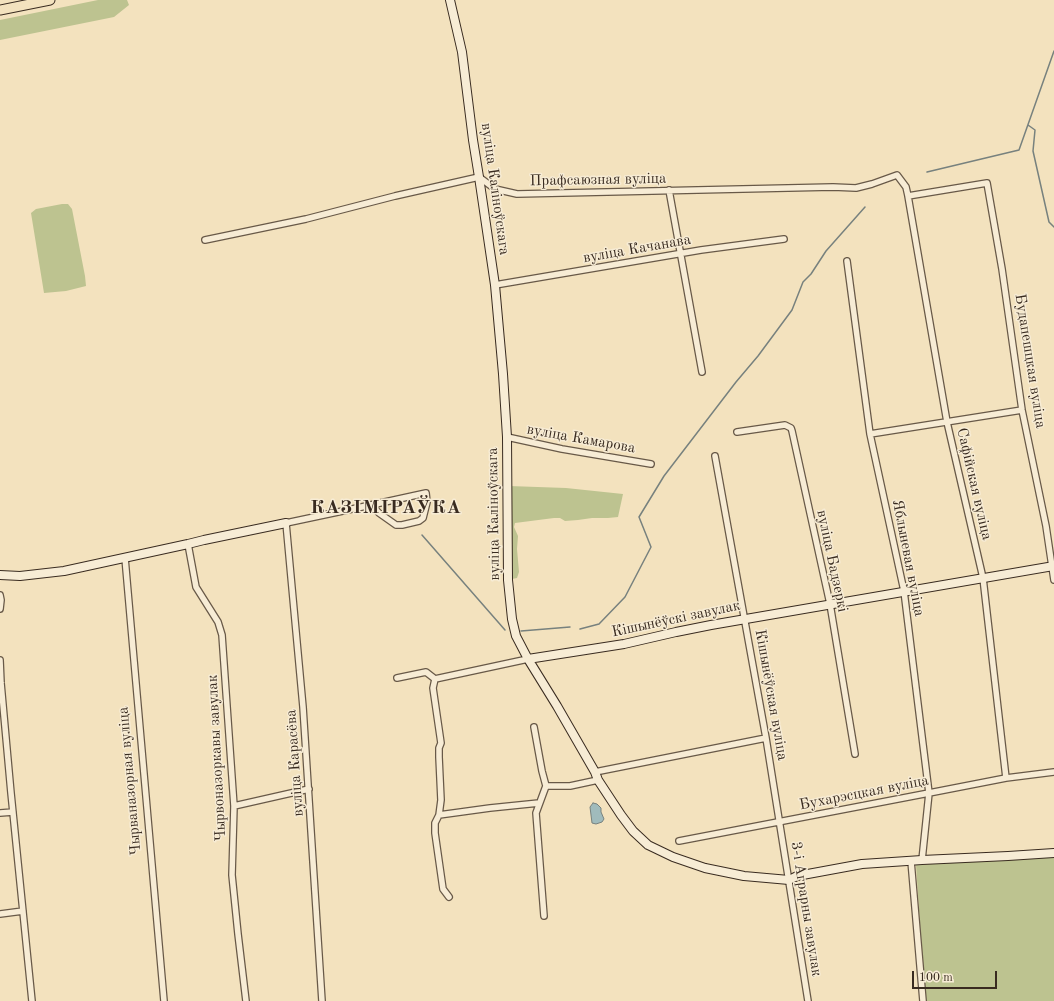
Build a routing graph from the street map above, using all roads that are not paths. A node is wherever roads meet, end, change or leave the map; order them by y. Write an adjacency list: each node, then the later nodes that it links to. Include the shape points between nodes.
1 (50, 0): 3 (main road)
2 (450, 0): 4 (main road, вуліца Каліноўскага, via 462,52)
3 (0, 10)
4 (479, 176): 5 (street, Прафсаюзная вуліца, via 495,189 517,194); 7 (street, via 306,219); 11 (main road, вуліца Каліноўскага)
5 (669, 190): 6 (street, Прафсаюзная вуліца, via 856,188 897,175 906,187); 9 (street)
6 (908, 196): 13 (street, Будапешцкая вуліца, via 987,183); 14 (street, Сафійская вуліца)
7 (205, 240)
8 (784, 240): 9 (street, вуліца Качанава)
9 (681, 254): 11 (street, вуліца Качанава); 12 (street)
10 (848, 261): 16 (street, Яблыневая вуліца)
11 (495, 285): 17 (main road, вуліца Каліноўскага)
12 (702, 372)
13 (1022, 410): 14 (street); 24 (street, Будапешцкая вуліца)
14 (947, 422): 16 (street); 26 (street, Сафійская вуліца)
15 (736, 432): 30 (street, вуліца Бадзеркі, via 785,425 791,428)
16 (870, 434): 28 (street, Яблыневая вуліца)
17 (507, 437): 19 (street, вуліца Камарова); 33 (main road, вуліца Каліноўскага, via 508,580 516,636)
18 (715, 456): 32 (street, Кішынёўская вуліца)
19 (651, 464)
20 (371, 505): 20 (street, via 426,493 427,502 423,518 402,525 396,525); 21 (street)
21 (286, 523): 22 (main road); 44 (street, вуліца Карасёва)
22 (188, 544): 23 (main road); 47 (street, Чырвоназоркавы завулак, via 196,587 218,622 222,635)
23 (125, 558): 25 (main road, via 64,571 20,576); 63 (street, Чырваназорная вуліца)
24 (1053, 567): 26 (main road); 27 (street, Будапешцкая вуліца)
25 (0, 575)
26 (983, 578): 28 (main road); 42 (street, Сафійская вуліца)
27 (1054, 580)
28 (904, 591): 30 (main road); 45 (street, Яблыневая вуліца)
29 (0, 595): 31 (street)
30 (830, 604): 32 (main road, Кішынёўскі завулак); 39 (street, вуліца Бадзеркі)
31 (0, 609)
32 (745, 619): 33 (main road, Кішынёўскі завулак, via 624,644); 38 (street, Кішынёўская вуліца)
33 (528, 659): 36 (street); 41 (main road, вуліца Каліноўскага)
34 (0, 660): 48 (street)
35 (397, 678): 36 (street, via 426,672)
36 (435, 679): 50 (street, via 433,688 441,743)
37 (534, 727): 43 (street)
38 (766, 738): 41 (street); 51 (street, Кішынёўская вуліца)
39 (856, 754)
40 (1054, 772): 42 (street, Бухарэсцкая вуліца)
41 (596, 776): 43 (street, via 570,786); 56 (main road, вуліца Каліноўскага, via 633,831 648,845 705,868 744,876)
42 (1006, 778): 45 (street, Бухарэсцкая вуліца)
43 (546, 786): 46 (street)
44 (309, 788): 47 (street); 65 (street, вуліца Карасёва)
45 (929, 793): 51 (street, Бухарэсцкая вуліца); 55 (street, Яблыневая вуліца)
46 (539, 803): 50 (street); 60 (street, via 536,814)
47 (234, 806): 64 (street, Чырвоназоркавы завулак, via 232,875)
48 (13, 812): 49 (street); 58 (street)
49 (0, 813)
50 (439, 814): 57 (street, via 435,823 436,833 443,888)
51 (780, 821): 52 (street, Бухарэсцкая вуліца); 56 (street, 3-і Аграрны завулак)
52 (679, 841)
53 (1054, 852): 55 (main road)
54 (910, 860): 55 (main road); 56 (main road, via 862,864 797,876); 67 (street)
55 (922, 860)
56 (789, 880): 61 (street, 3-і Аграрны завулак)
57 (449, 897)
58 (23, 911): 59 (street); 62 (street)
59 (0, 914)
60 (544, 916)
61 (808, 1000): 66 (street)
62 (32, 1001)
63 (164, 1001)
64 (246, 1001)
65 (322, 1001)
66 (801, 1001)
67 (923, 1001)

